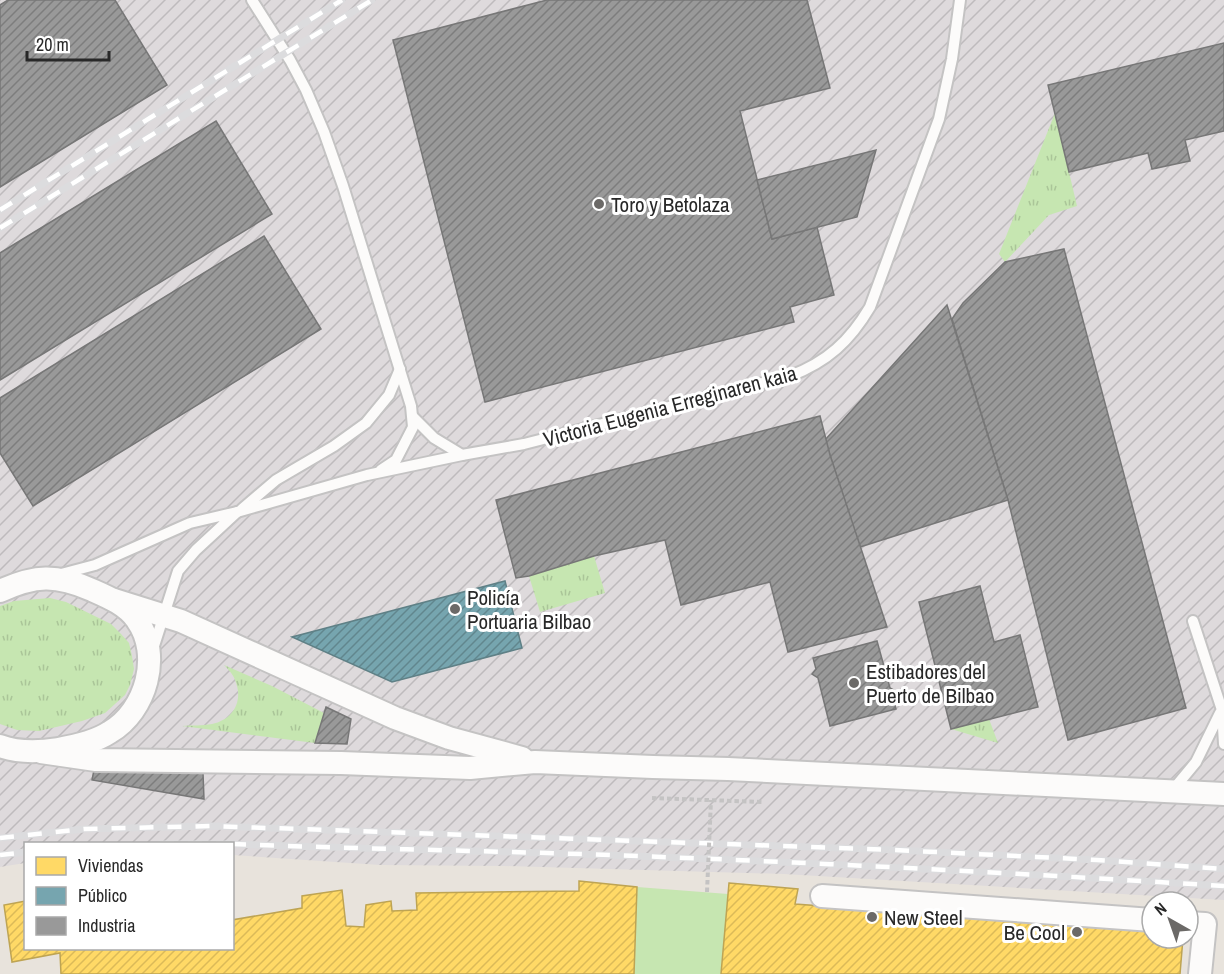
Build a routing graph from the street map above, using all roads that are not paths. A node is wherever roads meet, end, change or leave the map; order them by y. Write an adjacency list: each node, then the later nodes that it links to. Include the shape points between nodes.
1 (252, 0): 3 (lane, via 290,60 324,132)
2 (960, 0): 5 (lane, Victoria Eugenia Erreginaren kaia, via 939,119 870,307 844,343 808,369 790,376 524,444)
3 (400, 369): 4 (lane); 7 (lane, via 389,395 366,423 276,480)
4 (413, 417): 5 (lane, via 434,438); 6 (lane, via 413,427 396,460)
5 (462, 455): 6 (lane, Victoria Eugenia Erreginaren kaia)
6 (374, 475): 7 (lane, Victoria Eugenia Erreginaren kaia)
7 (237, 512): 8 (lane, Victoria Eugenia Erreginaren kaia, via 190,523 95,565); 11 (lane, Victoria Eugenia Erreginaren kaia, via 185,561)
8 (40, 578): 9 (street); 10 (street, via 65,580)
9 (0, 591)
10 (114, 600): 11 (street); 13 (street, via 137,619)
11 (164, 616): 13 (lane, Victoria Eugenia Erreginaren kaia); 18 (street, via 394,718)
12 (1193, 621): 14 (lane)
13 (149, 661): 17 (street, via 142,693 123,723 76,746)
14 (1222, 710): 15 (lane); 19 (lane, via 1196,762)
15 (1224, 744)
16 (4, 748): 17 (street)
17 (41, 752): 18 (street, via 96,760 470,768)
18 (535, 762): 19 (street)
19 (1172, 792): 20 (street)
20 (1224, 794)
21 (822, 896): 22 (street)
22 (1140, 919)
23 (1200, 924): 24 (street, via 1205,924)
24 (1200, 974)

